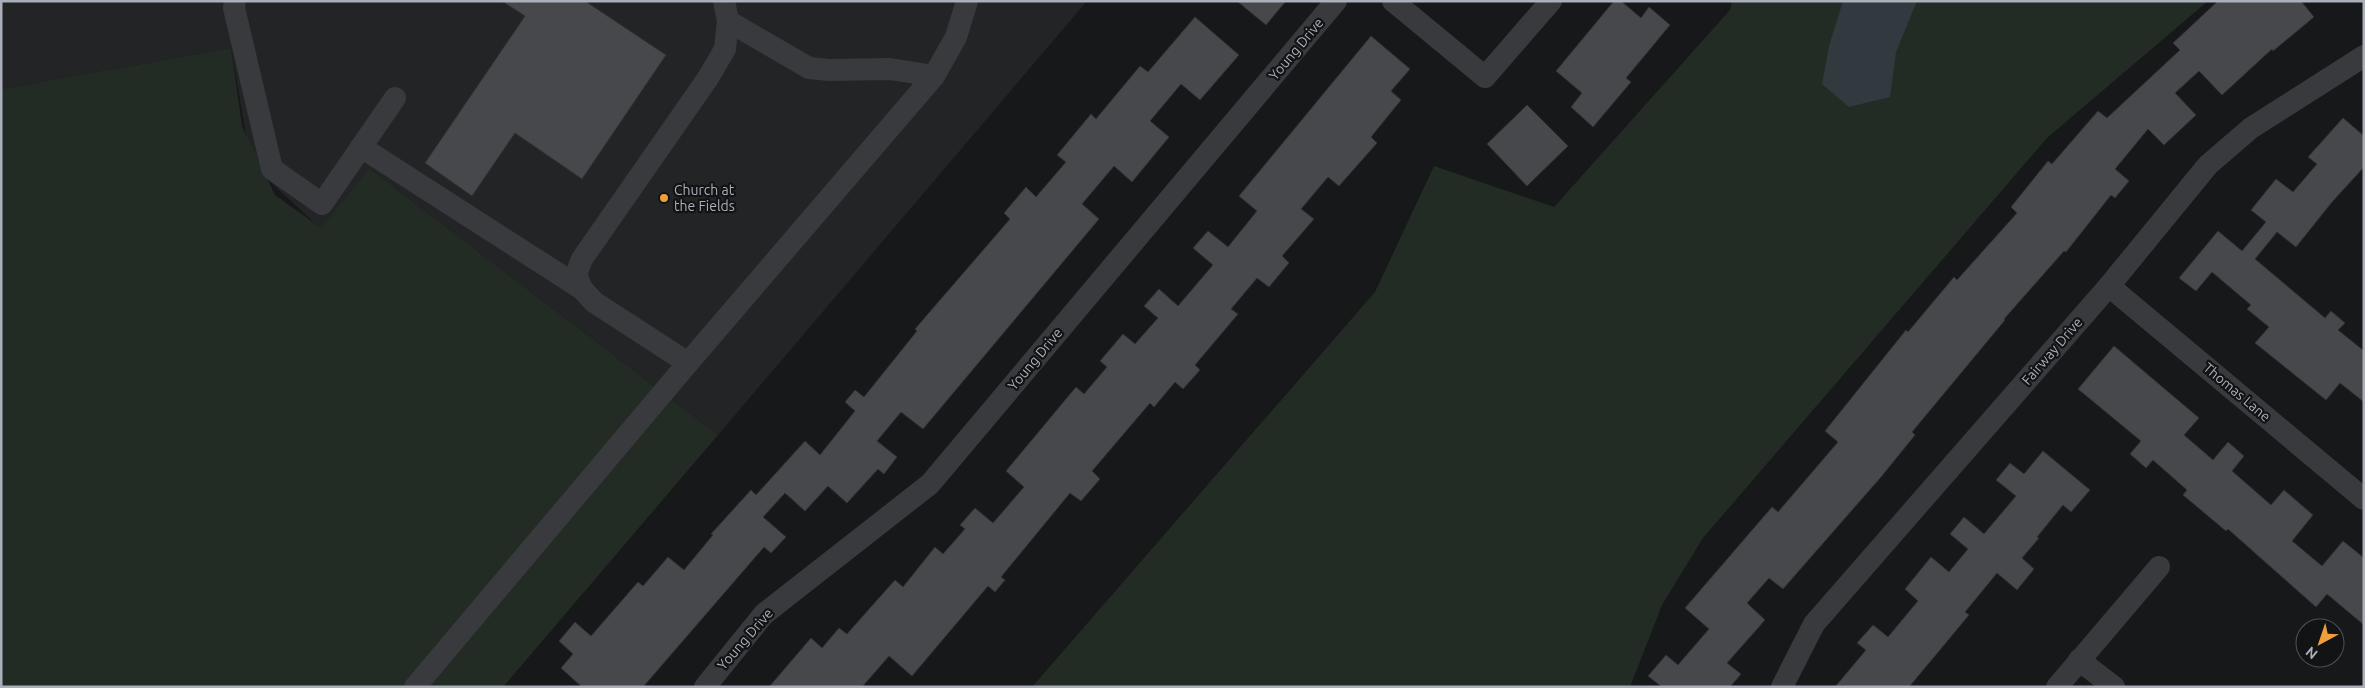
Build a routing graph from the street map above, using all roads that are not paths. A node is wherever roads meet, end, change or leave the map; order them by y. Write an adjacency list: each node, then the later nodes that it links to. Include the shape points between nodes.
1 (236, 1): 11 (street, via 234,8 272,169 322,204)
2 (706, 1): 7 (street)
3 (967, 1): 9 (street, via 956,37)
4 (1336, 1): 19 (street, Young Drive, via 930,484 764,614)
5 (1393, 1): 6 (street, via 1485,77)
6 (1551, 1)
7 (726, 12): 9 (street, via 808,68 890,70); 13 (street, via 725,49 582,259 576,274)
8 (2364, 56): 12 (street, Fairway Drive, via 2251,128 2208,165)
9 (934, 76): 14 (street)
10 (395, 98): 11 (street)
11 (361, 147): 13 (street)
12 (2110, 286): 15 (street, Thomas Lane); 20 (street, Fairway Drive, via 1814,624)
13 (582, 289): 14 (street, via 594,302)
14 (688, 363): 18 (street)
15 (2364, 499)
16 (2159, 568): 17 (street)
17 (2079, 660): 21 (street); 22 (street)
18 (416, 687)
19 (705, 687)
20 (1782, 687)
21 (2057, 687)
22 (2114, 687)

